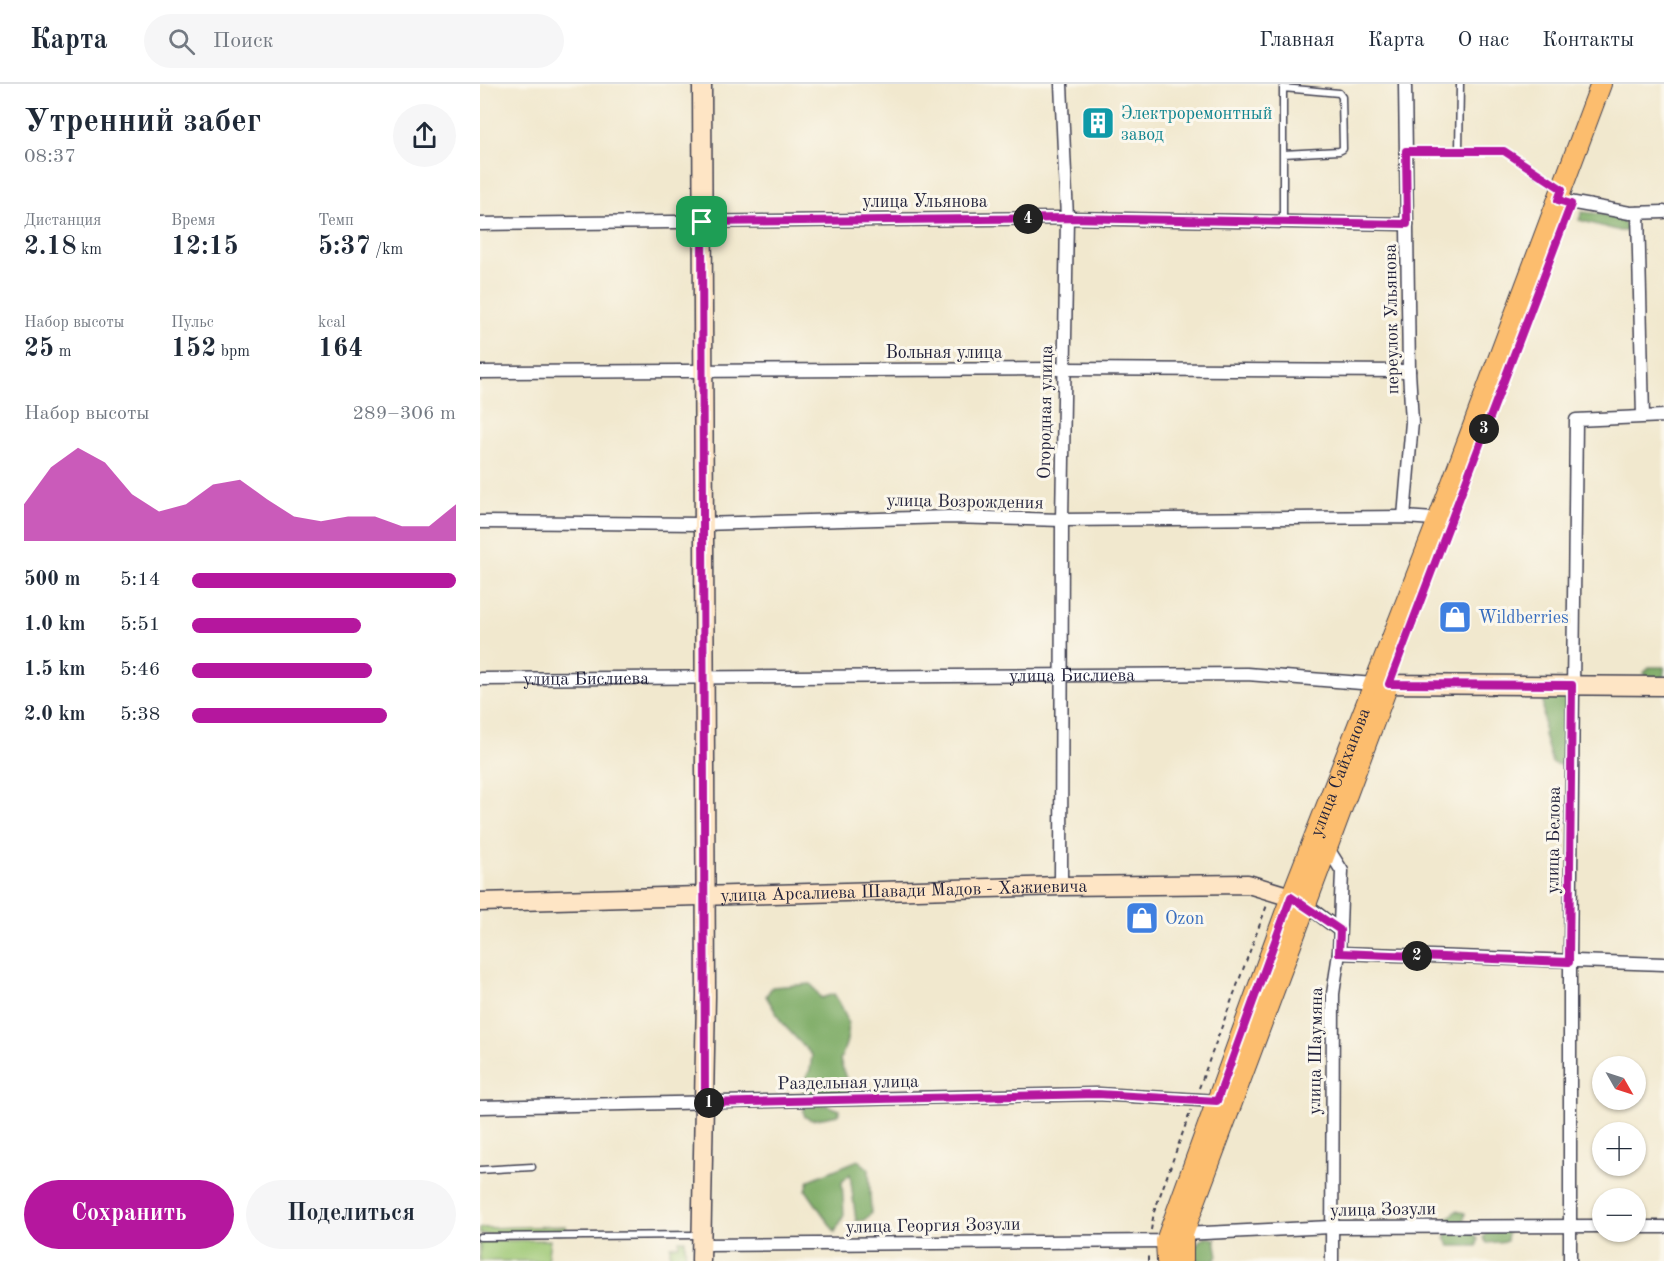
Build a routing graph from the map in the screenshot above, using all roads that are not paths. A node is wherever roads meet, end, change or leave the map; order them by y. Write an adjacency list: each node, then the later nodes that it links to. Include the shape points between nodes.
1 (702, 84): 14 (street)
2 (1061, 84): 13 (street, Огородная улица)
3 (1405, 84): 7 (street, переулок Ульянова)
4 (1460, 84): 8 (lane)
5 (1601, 84): 10 (main road, улица Сайханова)
6 (1615, 84): 10 (main road, улица Сайханова)
7 (1406, 151): 8 (lane); 17 (street, переулок Ульянова)
8 (1459, 151): 10 (lane, via 1504,151)
9 (1283, 154): 9 (lane, via 1343,148 1339,93 1282,88); 15 (lane)
10 (1564, 198): 12 (street); 26 (main road, улица Сайханова)
11 (1664, 212): 12 (street)
12 (1638, 213): 22 (street)
13 (1067, 218): 14 (street, улица Ульянова); 15 (street, улица Ульянова); 18 (street, Огородная улица)
14 (702, 222): 16 (street, улица Ульянова); 19 (street)
15 (1283, 222): 17 (street, улица Ульянова)
16 (480, 224)
17 (1407, 224): 20 (street, переулок Ульянова)
18 (1064, 369): 19 (street, Вольная улица); 20 (street, Вольная улица); 25 (street, Огородная улица)
19 (702, 370): 21 (street, Вольная улица); 28 (street)
20 (1408, 371): 24 (street, переулок Ульянова, via 1412,422)
21 (480, 372)
22 (1643, 416): 23 (street); 33 (street, улица Белова, via 1576,420)
23 (1664, 416)
24 (1404, 517): 25 (street, улица Возрождения); 26 (street, улица Возрождения)
25 (1062, 520): 28 (street, улица Возрождения, via 949,517); 30 (street, Огородная улица)
26 (1443, 520): 32 (main road, улица Сайханова)
27 (480, 522): 28 (street, улица Возрождения)
28 (702, 524): 29 (street)
29 (705, 675): 30 (street, улица Бислиева); 31 (street, улица Бислиева); 37 (street)
30 (1062, 676): 32 (street, улица Бислиева, via 1247,674); 36 (street, Огородная улица)
31 (480, 679)
32 (1381, 684): 33 (street, улица Бислиева); 35 (main road, улица Сайханова); 38 (main road, улица Сайханова)
33 (1572, 685): 34 (street, улица Бислиева); 42 (street, улица Белова)
34 (1664, 686)
35 (1327, 847): 38 (main road, улица Сайханова); 40 (street, улица Шаумяна, via 1342,871)
36 (1061, 886): 37 (street, улица Арсалиева Шавади Мадов - Хажиевича); 38 (street, улица Арсалиева Шавади Мадов - Хажиевича, via 1248,884)
37 (704, 896): 39 (street, улица Арсалиева Шавади Мадов - Хажиевича); 45 (street)
38 (1298, 901): 40 (street); 44 (main road, улица Сайханова); 55 (main road, улица Сайханова)
39 (480, 902)
40 (1340, 930): 41 (street, улица Шаумяна)
41 (1339, 953): 42 (street); 51 (street, улица Шаумяна, via 1333,994)
42 (1569, 962): 43 (street); 49 (street, улица Белова)
43 (1664, 964)
44 (1217, 1101): 45 (street, Раздельная улица, via 1098,1094); 55 (main road, улица Сайханова)
45 (705, 1103): 46 (street, Раздельная улица); 56 (street)
46 (480, 1107)
47 (532, 1167): 48 (lane)
48 (480, 1170)
49 (1570, 1226): 50 (street, улица Зозули); 51 (street, улица Зозули); 60 (street, улица Белова)
50 (1592, 1226)
51 (1332, 1227): 55 (street, улица Зозули); 59 (street, улица Шаумяна)
52 (1646, 1227): 53 (street)
53 (1664, 1227)
54 (480, 1237): 56 (lane)
55 (1166, 1238): 56 (street, улица Георгия Зозули); 57 (main road, улица Сайханова); 58 (main road, улица Сайханова)
56 (701, 1247)
57 (1167, 1261)
58 (1183, 1261)
59 (1332, 1261)
60 (1570, 1261)

